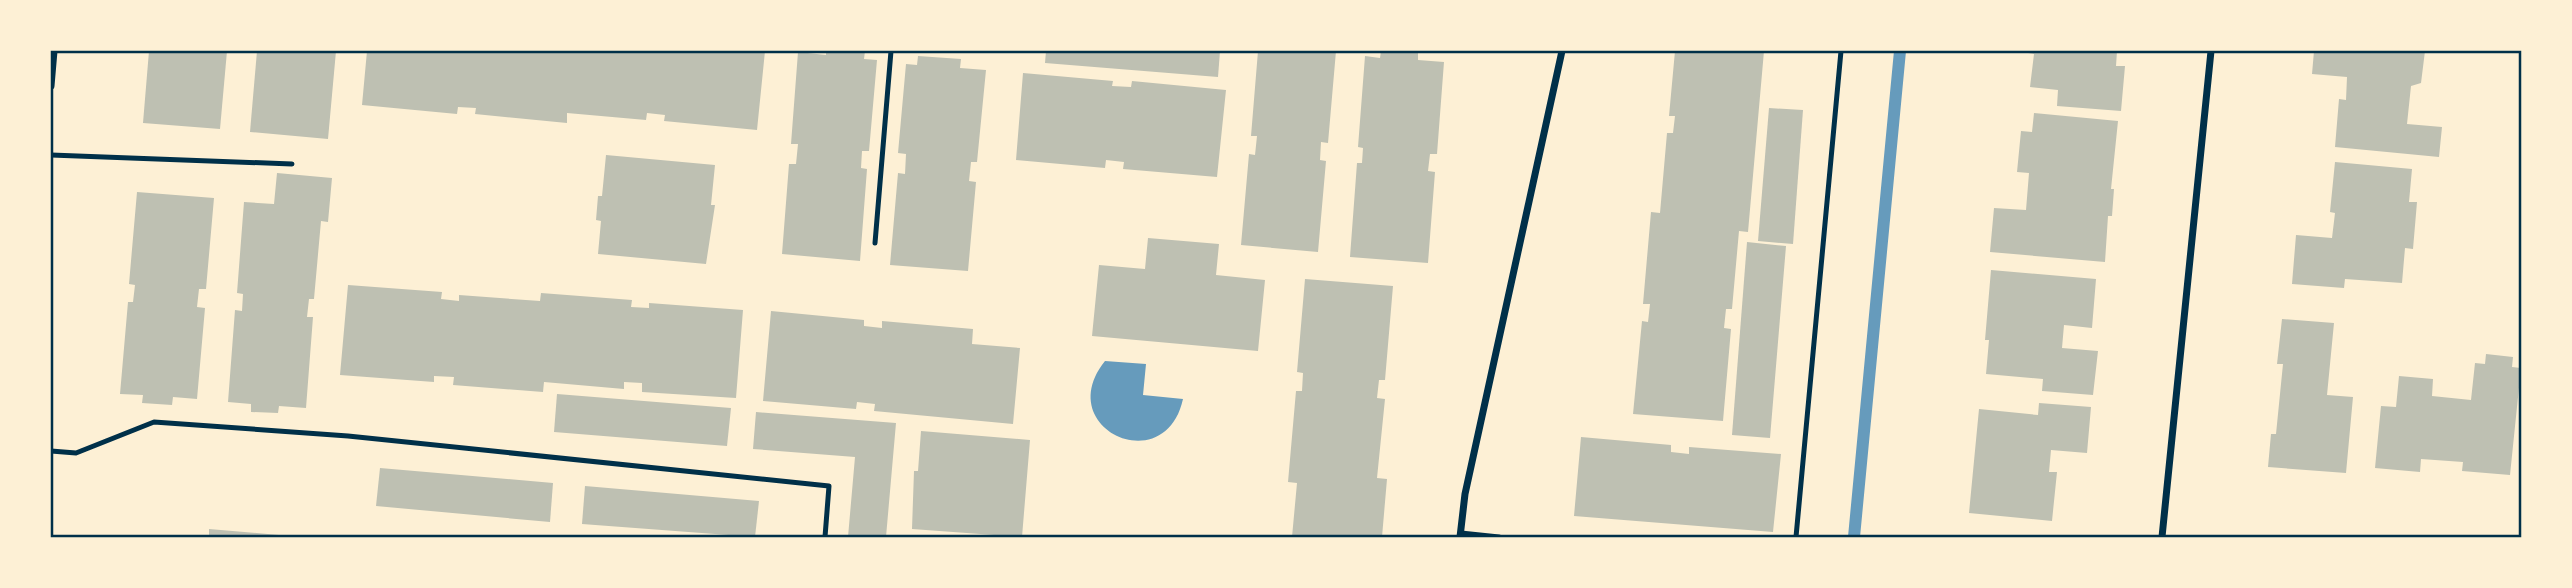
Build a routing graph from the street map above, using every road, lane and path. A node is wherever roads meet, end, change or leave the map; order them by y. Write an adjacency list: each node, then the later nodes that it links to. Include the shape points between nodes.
1 (54, 51): 6 (street)
2 (891, 51): 9 (lane)
3 (1562, 51): 11 (street, via 1465,494)
4 (1841, 51): 14 (lane)
5 (2211, 51): 15 (street)
6 (51, 86)
7 (51, 155): 8 (lane)
8 (292, 164)
9 (875, 243)
10 (51, 451): 12 (lane, via 76,453 153,422 348,436 829,486)
11 (1461, 535): 13 (lane)
12 (825, 537)
13 (1499, 537)
14 (1796, 537)
15 (2162, 537)

